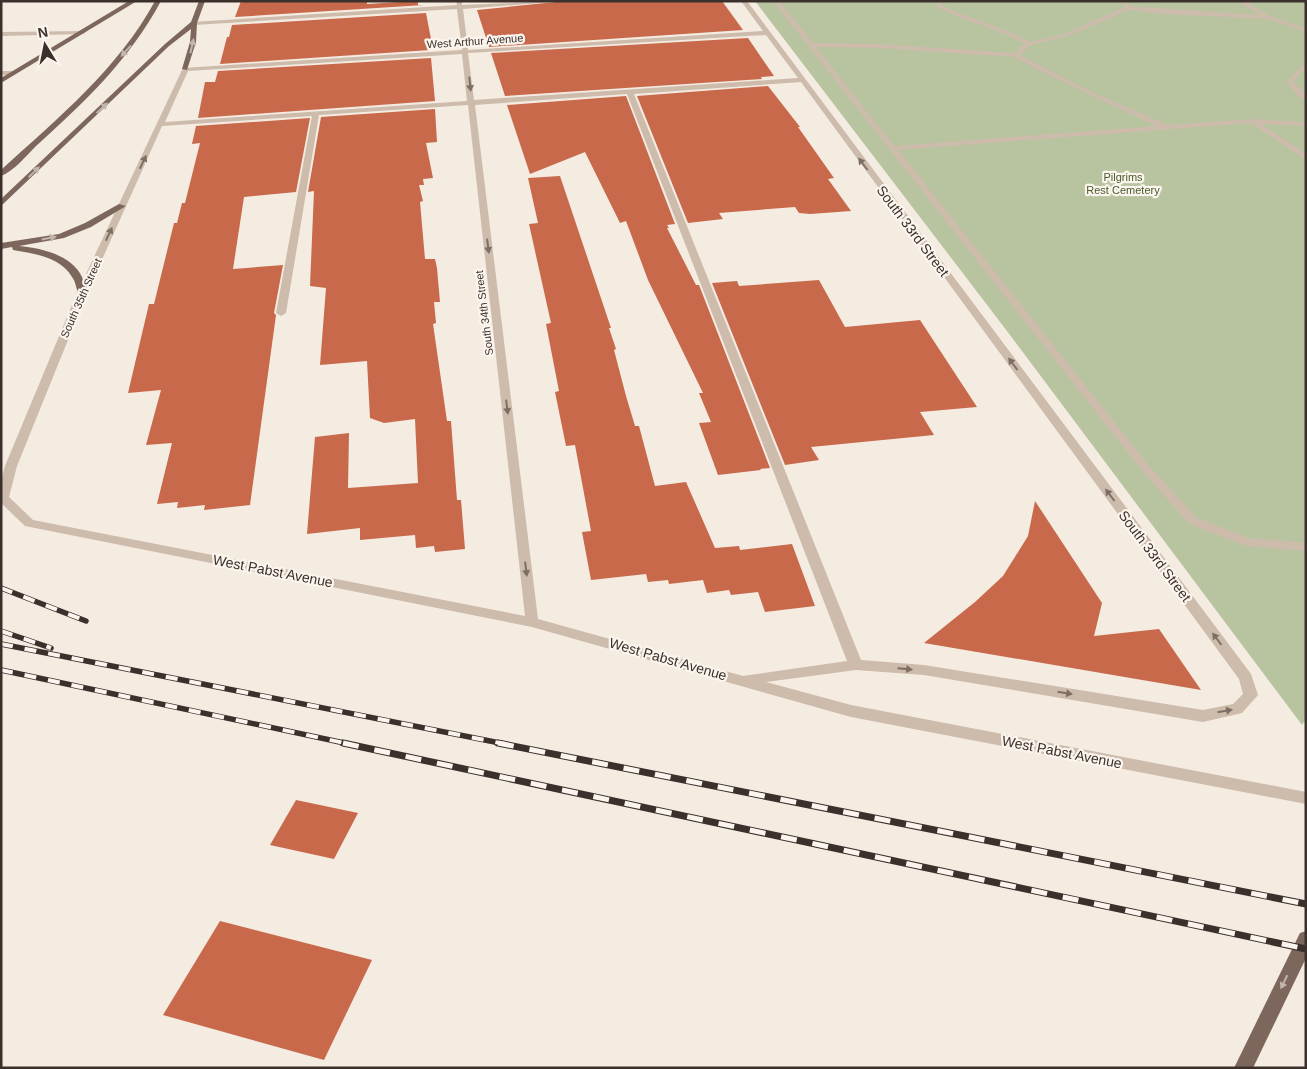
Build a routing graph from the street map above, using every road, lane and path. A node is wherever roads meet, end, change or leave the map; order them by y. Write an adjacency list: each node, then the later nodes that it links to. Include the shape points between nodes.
1 (134, 1): 14 (main road)
2 (158, 1): 39 (main road, one-way to 39, via 132,46)
3 (202, 1): 12 (main road)
4 (561, 1): 9 (street)
5 (744, 1): 15 (street, South 33rd Street)
6 (776, 1): 18 (street)
7 (938, 1): 17 (street, via 939,6 952,14 1014,34)
8 (1240, 1): 11 (street)
9 (460, 4): 12 (street); 19 (street, South 34th Street)
10 (1126, 5): 11 (street); 17 (street, via 1069,34)
11 (1268, 17): 13 (street)
12 (194, 23): 22 (main road, one-way to 12, via 194,42); 40 (main road, one-way to 12)
13 (1306, 30)
14 (83, 32): 16 (street); 24 (main road)
15 (766, 33): 19 (street, West Arthur Avenue); 26 (street, South 33rd Street)
16 (1, 34)
17 (1029, 44): 20 (street)
18 (811, 45): 20 (street); 37 (street)
19 (466, 52): 22 (street, West Arthur Avenue); 29 (street, South 34th Street, one-way to 29)
20 (1016, 54): 36 (street, via 1040,69)
21 (1306, 64): 28 (street, via 1289,81)
22 (185, 69): 34 (street, South 35th Street)
23 (1, 73): 24 (street)
24 (14, 73): 25 (main road)
25 (1, 80)
26 (801, 80): 27 (street); 48 (street, South 33rd Street, one-way to 26, via 924,670 1203,716 1237,709 1251,695 1246,678)
27 (630, 92): 29 (street); 48 (street)
28 (1306, 98)
29 (472, 103): 30 (street); 47 (street, South 34th Street, one-way to 47)
30 (316, 113): 34 (street); 44 (street)
31 (1306, 118): 33 (street)
32 (1252, 121): 33 (street); 36 (street); 38 (street)
33 (1292, 123): 35 (street)
34 (161, 124): 41 (street, South 35th Street, one-way to 34)
35 (1306, 124)
36 (1168, 128): 37 (street)
37 (893, 148): 46 (street, via 1146,470 1193,521 1247,542)
38 (1306, 158)
39 (1, 174)
40 (1, 204)
41 (122, 206): 42 (main road, one-way to 41, via 61,236); 43 (street, South 35th Street, one-way to 41)
42 (1, 246): 43 (main road, via 56,259 77,276)
43 (82, 293): 45 (street, South 35th Street, via 11,466 3,498)
44 (281, 313)
45 (29, 523): 47 (street, West Pabst Avenue)
46 (1306, 547)
47 (532, 622): 49 (street, West Pabst Avenue)
48 (856, 664): 49 (street, South 33rd Street)
49 (742, 680): 50 (street, West Pabst Avenue, via 851,711)
50 (1306, 798)
51 (1306, 939): 52 (main road, one-way to 52)
52 (1243, 1068)

